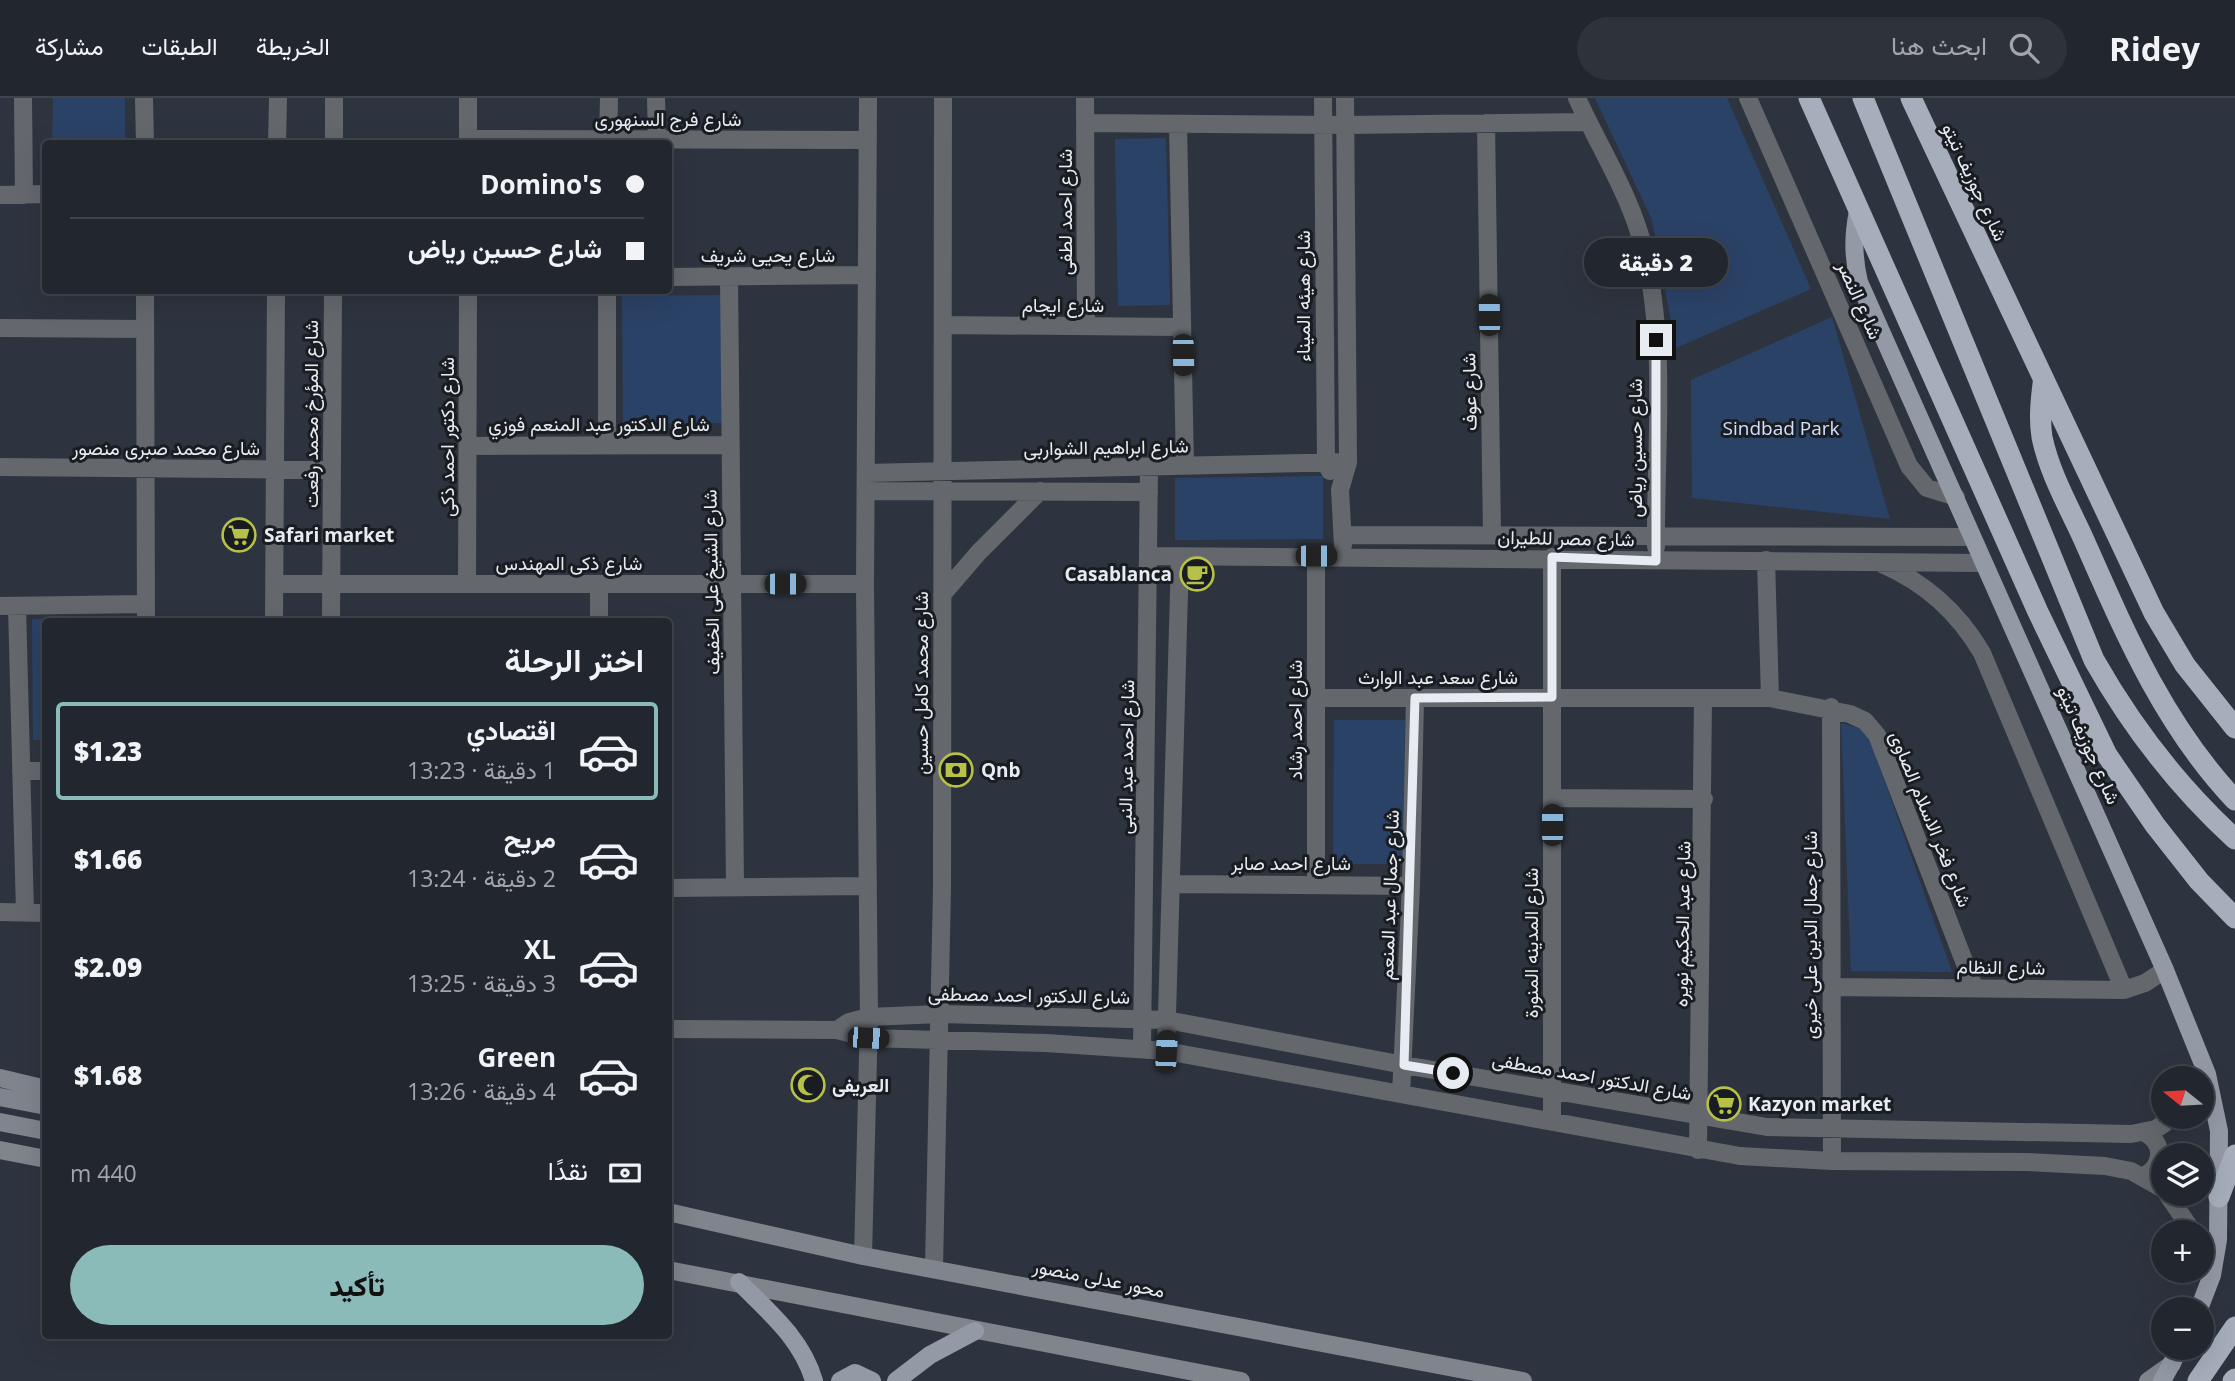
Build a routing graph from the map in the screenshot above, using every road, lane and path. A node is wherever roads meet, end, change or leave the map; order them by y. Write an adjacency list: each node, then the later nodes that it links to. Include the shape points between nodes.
1 (23, 98): 34 (street)
2 (144, 98): 25 (street)
3 (278, 98): 26 (street)
4 (334, 98): 27 (street)
5 (468, 98): 28 (street)
6 (609, 98): 29 (street)
7 (656, 98): 24 (street)
8 (868, 98): 31 (street)
9 (943, 98): 44 (street, شارع محمد كامل حسين)
10 (1085, 98): 19 (street, شارع احمد لطفى)
11 (1323, 98): 22 (street, شارع هيئه الميناء)
12 (1345, 98): 23 (street, شارع هيئه الميناء)
13 (1577, 98): 18 (street, شارع حسين رياض)
14 (1748, 98): 67 (street, شارع النصر, via 1909,466 1927,488)
15 (1809, 98): 35 (highway, شارع جوزيف تيتو)
16 (1863, 98): 105 (highway, via 2094,660 2162,763)
17 (1911, 98): 49 (highway, شارع جوزيف تيتو)
18 (1588, 122): 20 (street); 70 (street, شارع حسين رياض, via 1623,191 1645,253 1658,384)
19 (1085, 123): 21 (street); 45 (street, شارع احمد لطفى)
20 (1486, 123): 23 (street); 69 (street, شارع عوف)
21 (1178, 125): 22 (street); 46 (street)
22 (1323, 125): 23 (street); 54 (street, شارع هيئه الميناء)
23 (1345, 125): 53 (street, شارع هيئه الميناء)
24 (657, 139): 30 (street, شارع فرج السنهورى); 31 (street, شارع فرج السنهورى)
25 (145, 140)
26 (277, 140)
27 (334, 140)
28 (468, 140)
29 (608, 140)
30 (632, 140)
31 (868, 140): 36 (street)
32 (42, 194): 34 (street)
33 (0, 195): 34 (street)
34 (24, 195)
35 (1858, 211): 67 (main road, شارع جوزيف تيتو, via 1853,246 1859,282); 115 (highway, شارع جوزيف تيتو, via 2107,755 2155,825)
36 (867, 275): 38 (street, شارع يحيى شريف); 62 (street)
37 (672, 276): 38 (street, شارع يحيى شريف)
38 (729, 276): 51 (street, شارع الشيخ على الخفيف)
39 (145, 294): 48 (street)
40 (276, 294): 59 (street, شارع المؤرخ محمد رفعت)
41 (333, 294): 60 (street, شارع المؤرخ محمد رفعت)
42 (468, 294): 52 (street, شارع دكتور احمد ذكى)
43 (607, 294): 50 (street)
44 (943, 325): 45 (street, شارع ايجام); 61 (street, شارع محمد كامل حسين)
45 (1086, 326): 46 (street, شارع ايجام)
46 (1182, 327): 55 (street)
47 (0, 328): 48 (street)
48 (145, 329): 58 (street)
49 (2043, 384): 99 (highway, شارع جوزيف تيتو, via 2154,613 2185,665); 104 (highway, via 2040,416 2045,449 2118,619 2164,709)
50 (607, 445): 51 (street, شارع الدكتور عبد المنعم فوزي); 52 (street, شارع الدكتور عبد المنعم فوزي)
51 (730, 445): 85 (street, شارع الشيخ على الخفيف)
52 (468, 446): 83 (street, شارع دكتور احمد ذكى)
53 (1348, 462): 54 (street, شارع ابراهيم الشواربى); 63 (street, شارع هيئه الميناء)
54 (1326, 463): 55 (street, شارع ابراهيم الشواربى); 63 (street, شارع هيئه الميناء)
55 (1185, 466): 57 (street, شارع ابراهيم الشواربى)
56 (0, 467): 58 (street, شارع محمد صبرى منصور)
57 (1149, 467): 61 (street, شارع ابراهيم الشواربى); 66 (street, شارع احمد عبد النبى)
58 (146, 468): 59 (street, شارع محمد صبرى منصور); 89 (street)
59 (275, 470): 60 (street, شارع محمد صبرى منصور); 81 (street, شارع المؤرخ محمد رفعت)
60 (332, 470): 82 (street, شارع المؤرخ محمد رفعت)
61 (943, 471): 62 (street, شارع ابراهيم الشواربى); 64 (street, شارع محمد كامل حسين)
62 (866, 482): 64 (street); 86 (street)
63 (1340, 490): 68 (street, شارع هيئه الميناء)
64 (943, 491): 65 (street); 87 (street, شارع محمد كامل حسين)
65 (1040, 491): 66 (street); 87 (street)
66 (1149, 492): 72 (street, شارع احمد عبد النبى)
67 (1956, 497): 71 (main road, شارع جوزيف تيتو)
68 (1343, 535): 69 (street, شارع مصر للطيران); 74 (street, شارع هيئه الميناء)
69 (1492, 535): 70 (street, شارع مصر للطيران)
70 (1656, 537): 71 (street, شارع مصر للطيران); 78 (street, شارع حسين رياض)
71 (1971, 537): 80 (main road, شارع جوزيف تيتو)
72 (1149, 556): 75 (street, شارع مصر للطيران); 122 (street, شارع احمد عبد النبى)
73 (1316, 556): 74 (street, شارع مصر للطيران); 75 (street, شارع مصر للطيران); 94 (street, شارع احمد رشاد)
74 (1343, 556): 76 (street, شارع مصر للطيران)
75 (1180, 557): 107 (street)
76 (1552, 557): 78 (street, شارع مصر للطيران); 93 (street, شارع المدينه المنورة)
77 (1766, 560): 78 (street, شارع مصر للطيران); 79 (street, شارع مصر للطيران); 97 (street)
78 (1656, 561)
79 (1876, 562): 80 (street, شارع مصر للطيران); 119 (street, via 1930,591 1959,619 1982,653)
80 (1983, 563): 116 (main road, شارع جوزيف تيتو)
81 (274, 584): 82 (street, شارع ذكى المهندس); 90 (street, شارع المؤرخ محمد رفعت)
82 (331, 584): 83 (street, شارع ذكى المهندس); 91 (street, شارع المؤرخ محمد رفعت)
83 (467, 584): 84 (street, شارع ذكى المهندس)
84 (599, 584): 85 (street, شارع ذكى المهندس); 92 (street)
85 (732, 584): 86 (street, شارع ذكى المهندس); 110 (street, شارع الشيخ على الخفيف)
86 (865, 584): 108 (street)
87 (942, 596): 120 (street, شارع محمد كامل حسين)
88 (8, 606): 89 (street); 100 (street)
89 (146, 613)
90 (274, 618)
91 (331, 618)
92 (599, 618)
93 (1552, 697): 95 (street, شارع سعد عبد الوارث); 96 (street, شارع سعد عبد الوارث); 102 (street, شارع المدينه المنورة)
94 (1317, 698): 95 (street, شارع سعد عبد الوارث); 106 (street, شارع احمد رشاد)
95 (1415, 698): 109 (street, شارع جمال عبد المنعم)
96 (1703, 698): 97 (street, شارع سعد عبد الوارث); 103 (street, شارع عبد الحكيم نويره)
97 (1770, 698): 98 (street, شارع فخر الاسلام الصاوى)
98 (1830, 708): 117 (street, شارع جمال الدين على خيرى); 118 (street, شارع فخر الاسلام الصاوى, via 1865,721 1877,736)
99 (2235, 729)
100 (21, 771): 101 (street); 113 (street)
101 (42, 771)
102 (1552, 798): 103 (street); 134 (street, شارع المدينه المنورة)
103 (1704, 799): 139 (street, شارع عبد الحكيم نويره)
104 (2235, 800)
105 (2235, 839)
106 (1316, 883): 107 (street, شارع احمد صابر); 109 (street, شارع احمد صابر)
107 (1171, 884): 123 (street)
108 (867, 886): 110 (street); 121 (street)
109 (1411, 886): 130 (street, شارع جمال عبد المنعم)
110 (735, 887): 111 (street)
111 (672, 888)
112 (0, 912): 113 (street)
113 (25, 912): 114 (street)
114 (42, 913)
115 (2235, 918)
116 (2165, 970): 119 (street, شارع النظام, via 2145,984); 131 (main road, شارع جوزيف تيتو)
117 (1831, 987): 118 (street, شارع النظام); 142 (street, شارع جمال الدين على خيرى)
118 (1974, 987): 119 (street, شارع النظام)
119 (2124, 990)
120 (940, 1014): 121 (street, شارع الدكتور احمد مصطفى); 122 (street, شارع الدكتور احمد مصطفى); 127 (street, شارع محمد كامل حسين)
121 (869, 1017): 125 (street, شارع الدكتور احمد مصطفى); 126 (street)
122 (1144, 1018): 123 (street, شارع الدكتور احمد مصطفى); 128 (street, شارع احمد عبد النبى)
123 (1167, 1020): 129 (street); 130 (street, شارع الدكتور احمد مصطفى)
124 (672, 1029): 125 (street, شارع الدكتور احمد مصطفى)
125 (837, 1030): 126 (street, شارع الدكتور احمد مصطفى)
126 (868, 1038): 127 (street, شارع الدكتور احمد مصطفى); 155 (street)
127 (940, 1041): 128 (street, شارع الدكتور احمد مصطفى); 157 (street, شارع محمد كامل حسين)
128 (1142, 1048): 129 (street, شارع الدكتور احمد مصطفى)
129 (1166, 1051): 135 (street, شارع الدكتور احمد مصطفى)
130 (1404, 1065): 134 (street, شارع الدكتور احمد مصطفى); 135 (street, شارع جمال عبد المنعم)
131 (2200, 1066)
132 (0, 1078): 133 (main road)
133 (42, 1088)
134 (1552, 1089): 139 (street, شارع الدكتور احمد مصطفى); 140 (street, شارع المدينه المنورة)
135 (1401, 1094): 140 (street, شارع الدكتور احمد مصطفى)
136 (0, 1097): 137 (main road)
137 (42, 1105)
138 (2214, 1113): 153 (main road, شارع جوزيف تيتو, via 2219,1131)
139 (1700, 1117): 142 (street, شارع الدكتور احمد مصطفى); 147 (street, شارع عبد الحكيم نويره)
140 (1552, 1120): 147 (street, شارع الدكتور احمد مصطفى)
141 (0, 1122): 144 (main road)
142 (1832, 1129): 145 (street, شارع الدكتور احمد مصطفى); 150 (street, شارع جمال الدين على خيرى)
143 (2152, 1129): 145 (street)
144 (42, 1130)
145 (2145, 1133): 151 (street, via 2156,1141 2160,1154 2155,1168)
146 (0, 1150): 149 (main road)
147 (1698, 1150): 150 (street, شارع الدكتور احمد مصطفى)
148 (2235, 1155): 153 (highway)
149 (42, 1158)
150 (1832, 1161): 151 (street, شارع الدكتور احمد مصطفى, via 2027,1162 2105,1166)
151 (2144, 1176): 152 (street, شارع الدكتور احمد مصطفى)
152 (2151, 1181)
153 (2219, 1197): 156 (main road, شارع جوزيف تيتو)
154 (672, 1213): 155 (main road, محور عدلى منصور)
155 (863, 1256): 157 (main road, محور عدلى منصور)
156 (2214, 1263)
157 (934, 1268): 169 (main road, محور عدلى منصور)
158 (672, 1271): 159 (main road)
159 (739, 1282): 161 (main road); 164 (main road, via 785,1328)
160 (2235, 1327): 172 (highway)
161 (975, 1331): 167 (main road, via 930,1355); 168 (main road)
162 (2174, 1360): 163 (main road)
163 (2172, 1364): 170 (main road); 171 (main road)
164 (814, 1381)
165 (840, 1381): 166 (main road, via 855,1373)
166 (872, 1381)
167 (896, 1381)
168 (1241, 1381)
169 (1523, 1381)
170 (2148, 1381)
171 (2162, 1381)
172 (2198, 1381)

